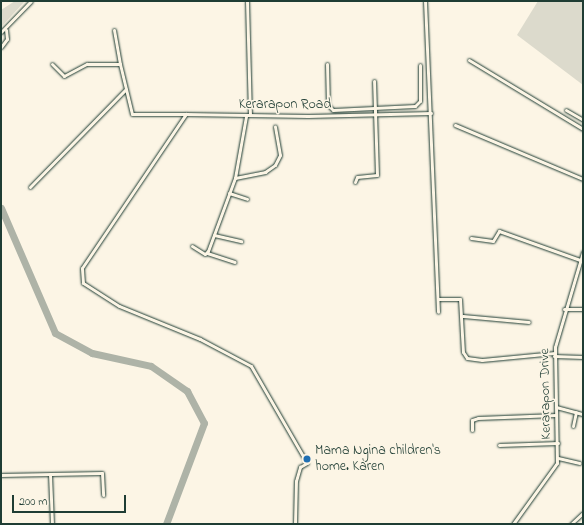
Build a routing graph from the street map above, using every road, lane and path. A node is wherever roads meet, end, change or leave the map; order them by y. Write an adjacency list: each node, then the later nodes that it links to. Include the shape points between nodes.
1 (32, 1): 4 (street)
2 (247, 1): 20 (street)
3 (425, 1): 17 (street)
4 (6, 30): 6 (street); 7 (street, via 8,38)
5 (114, 30): 10 (street)
6 (1, 32)
7 (1, 47)
8 (469, 60): 24 (street)
9 (52, 64): 10 (street, via 64,76 87,64)
10 (120, 64): 14 (street)
11 (327, 64): 15 (street, via 330,109)
12 (420, 65): 15 (street, via 418,105)
13 (374, 81): 15 (street)
14 (126, 88): 18 (street, Kerarapon Road, via 132,114); 28 (street)
15 (375, 108): 19 (street)
16 (566, 110): 21 (street)
17 (431, 113): 19 (street, Kerarapon Road); 39 (street)
18 (186, 114): 20 (street, Kerarapon Road); 62 (street, via 97,244 81,272 88,287 124,309 200,339 251,366 307,464 300,468 297,475)
19 (375, 114): 20 (street, Kerarapon Road); 27 (street, via 377,175 357,177)
20 (248, 116): 25 (street)
21 (583, 120)
22 (455, 125): 26 (street)
23 (275, 126): 25 (street, via 278,161 265,172)
24 (583, 129)
25 (235, 178): 29 (street)
26 (583, 179)
27 (355, 182)
28 (30, 187)
29 (229, 193): 30 (street); 31 (street)
30 (247, 199)
31 (214, 235): 33 (street); 35 (street)
32 (471, 238): 37 (street, via 493,241 499,231)
33 (241, 241)
34 (192, 246): 35 (street)
35 (207, 252): 38 (street)
36 (583, 252): 37 (street, Kerarapon Drive)
37 (580, 260): 40 (street, Kerarapon Drive)
38 (234, 262)
39 (438, 299): 42 (street); 43 (street, via 459,298)
40 (564, 309): 41 (street); 45 (street, Kerarapon Drive)
41 (583, 309)
42 (438, 312)
43 (463, 316): 44 (street); 45 (street, via 463,352 470,359)
44 (529, 322)
45 (555, 354): 46 (street); 47 (street, Kerarapon Drive)
46 (583, 357)
47 (556, 407): 48 (street); 50 (street, Kerarapon Drive)
48 (576, 412): 49 (street); 51 (street)
49 (583, 414)
50 (556, 416): 52 (street, via 474,418); 53 (street, Kerarapon Drive)
51 (573, 426)
52 (472, 430)
53 (558, 443): 54 (street); 55 (street, Kerarapon Drive)
54 (499, 445)
55 (558, 458): 56 (street); 63 (street, Kerarapon Drive, via 552,474)
56 (579, 462)
57 (50, 474): 58 (street); 59 (street, via 102,473); 61 (street)
58 (1, 475)
59 (103, 495)
60 (583, 513): 64 (street)
61 (52, 524)
62 (295, 524)
63 (513, 524)
64 (571, 524)

